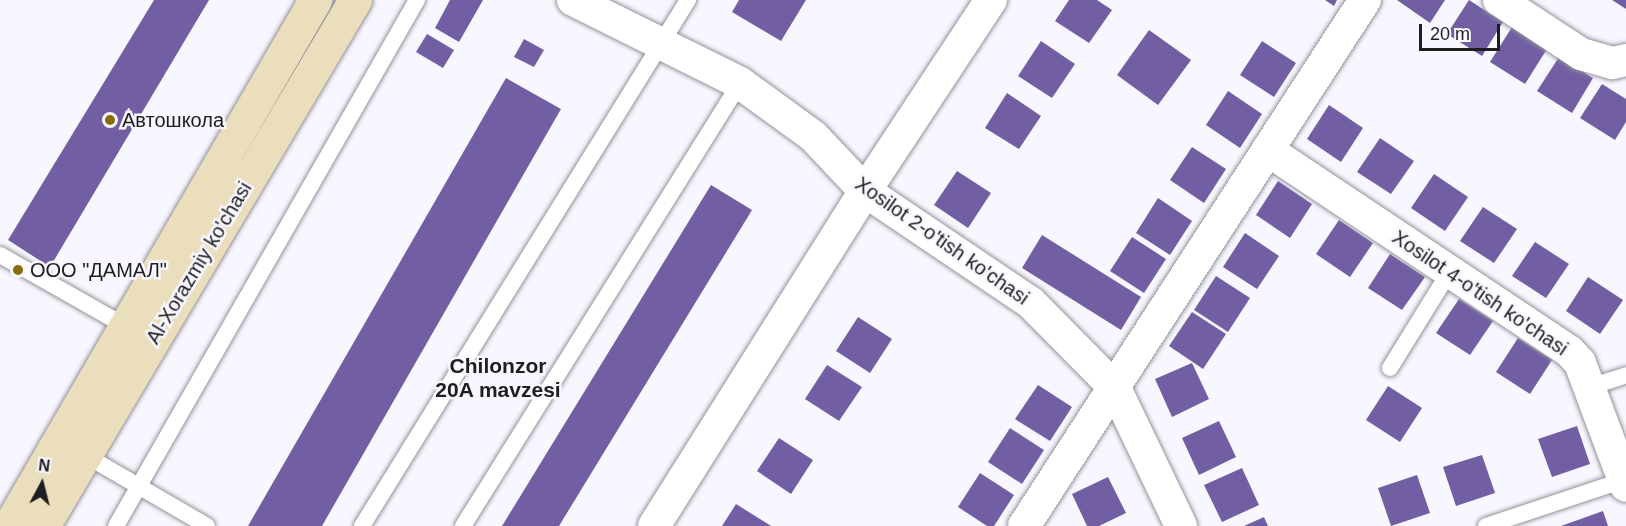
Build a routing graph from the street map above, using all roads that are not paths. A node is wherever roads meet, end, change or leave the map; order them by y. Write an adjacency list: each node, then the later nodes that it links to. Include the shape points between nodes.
1 (355, 0): 21 (main road, Al-Xorazmiy ko'chasi)
2 (417, 0): 23 (lane)
3 (573, 0): 9 (street, Xosilot 2-o'tish ko'chasi)
4 (688, 0): 9 (lane)
5 (992, 0): 13 (street)
6 (1365, 0): 12 (street)
7 (1499, 0): 10 (street, via 1581,54 1613,63)
8 (310, 2): 16 (main road, Al-Xorazmiy ko'chasi)
9 (660, 43): 11 (street, Xosilot 2-o'tish ko'chasi); 28 (lane)
10 (1626, 60)
11 (740, 83): 13 (street, Xosilot 2-o'tish ko'chasi, via 813,136); 29 (lane)
12 (1269, 151): 15 (street, Xosilot 4-o'tish ko'chasi); 20 (street)
13 (865, 191): 20 (street, Xosilot 2-o'tish ko'chasi, via 1031,303); 30 (street)
14 (0, 255): 16 (lane)
15 (1450, 271): 17 (lane); 19 (street, Xosilot 4-o'tish ko'chasi, via 1569,351 1580,363)
16 (125, 326): 24 (main road, Al-Xorazmiy ko'chasi)
17 (1390, 368)
18 (1626, 375): 19 (lane)
19 (1590, 387): 22 (street, Xosilot 4-o'tish ko'chasi)
20 (1115, 388): 31 (street); 32 (street, Xosilot 2-o'tish ko'chasi)
21 (85, 455): 23 (lane); 25 (main road, Al-Xorazmiy ko'chasi)
22 (1625, 483): 33 (lane)
23 (140, 487): 26 (lane); 27 (lane)
24 (9, 526)
25 (43, 526)
26 (116, 526)
27 (207, 526)
28 (362, 526)
29 (463, 526)
30 (654, 526)
31 (1024, 526)
32 (1181, 526)
33 (1486, 526)

